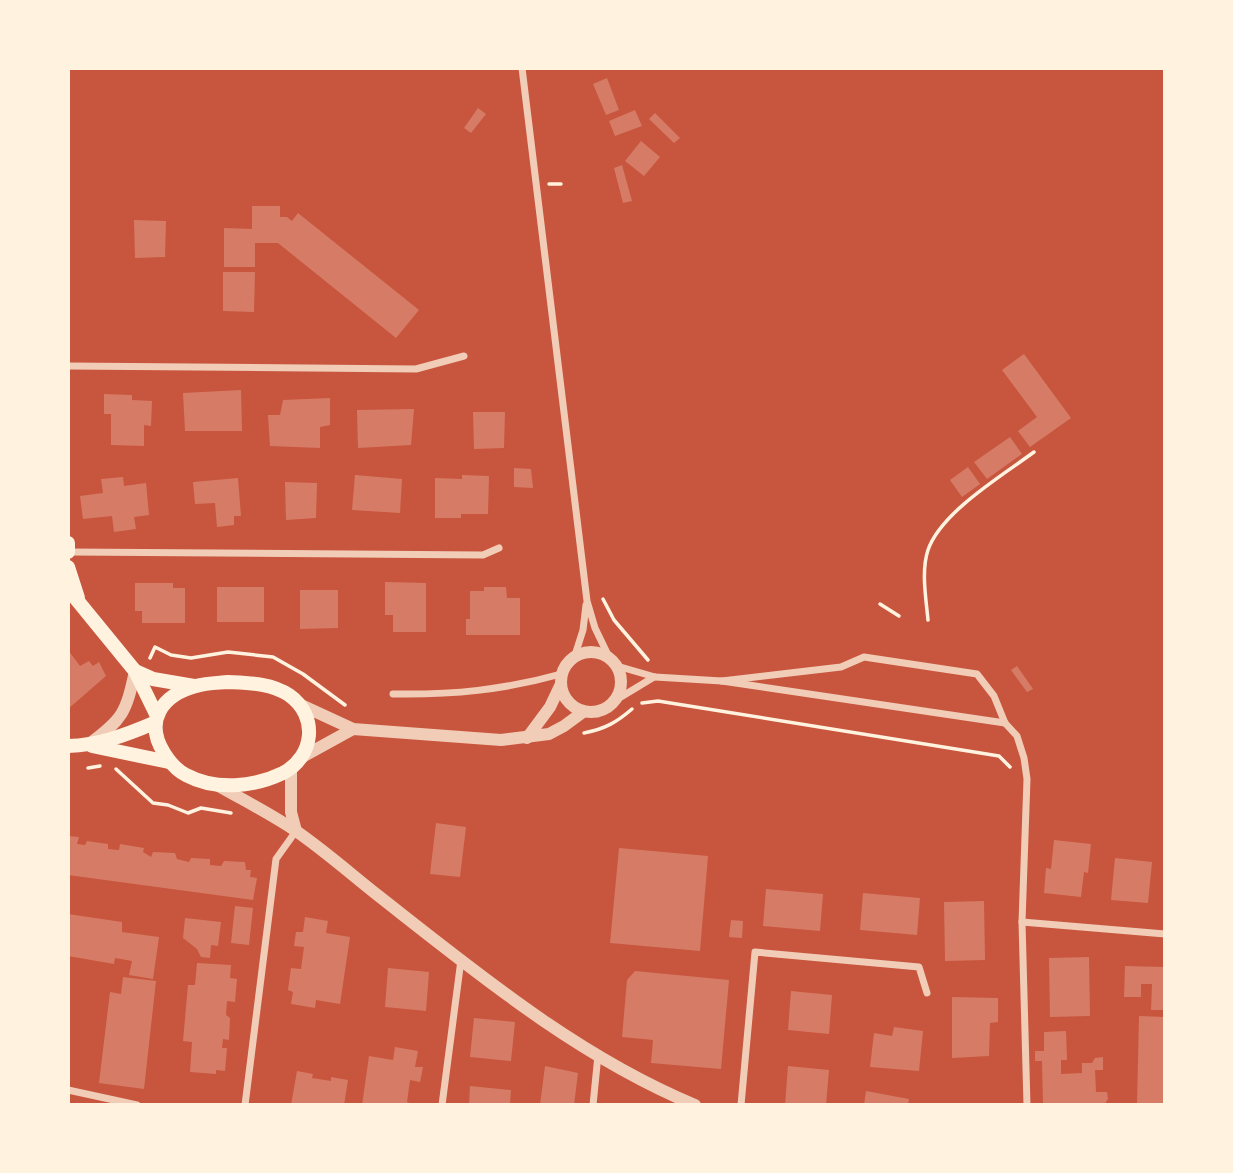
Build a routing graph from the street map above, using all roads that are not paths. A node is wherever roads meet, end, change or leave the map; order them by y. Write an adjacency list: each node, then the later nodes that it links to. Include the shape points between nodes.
1 (522, 68): 9 (street)
2 (464, 356): 3 (street, via 416,369)
3 (68, 366)
4 (68, 543): 6 (main road)
5 (499, 548): 6 (street, via 483,555)
6 (68, 552)
7 (68, 567): 8 (main road)
8 (73, 594): 12 (main road)
9 (587, 601): 10 (street); 11 (street)
10 (575, 655): 11 (street, via 598,652); 14 (street)
11 (613, 662): 13 (street); 18 (street, via 621,677)
12 (135, 671): 16 (main road, via 153,680); 21 (main road); 25 (street, via 125,712)
13 (655, 677): 15 (street); 18 (street)
14 (561, 680): 17 (street, via 442,695); 20 (street, via 564,698); 24 (street, via 550,708)
15 (722, 681): 22 (street); 22 (street, via 841,667 864,657 977,674 994,696)
16 (195, 686): 19 (main road, via 265,684); 21 (main road, via 163,705)
17 (393, 694)
18 (616, 700): 20 (street, via 596,713)
19 (301, 705): 23 (street); 27 (main road, via 309,722 310,740)
20 (583, 712): 24 (street, via 549,734)
21 (155, 719): 25 (main road); 28 (main road, via 156,741)
22 (1005, 723): 32 (street, via 1017,736 1027,779)
23 (354, 729): 24 (street); 27 (street)
24 (527, 738)
25 (87, 745): 26 (main road); 28 (main road)
26 (68, 746)
27 (304, 756): 29 (main road)
28 (169, 762): 30 (main road, via 184,775)
29 (291, 769): 30 (main road, via 248,785); 31 (street)
30 (217, 785): 31 (street)
31 (296, 831): 34 (street); 41 (street, via 276,859)
32 (1022, 922): 33 (street); 46 (street)
33 (1165, 934)
34 (461, 960): 36 (street); 42 (street)
35 (927, 993): 45 (street, via 919,967 755,952)
36 (598, 1055): 43 (street); 44 (street)
37 (68, 1090): 38 (street)
38 (89, 1095): 39 (street); 40 (street)
39 (88, 1105)
40 (137, 1105)
41 (245, 1105)
42 (442, 1105)
43 (593, 1105)
44 (695, 1105)
45 (741, 1105)
46 (1027, 1105)

